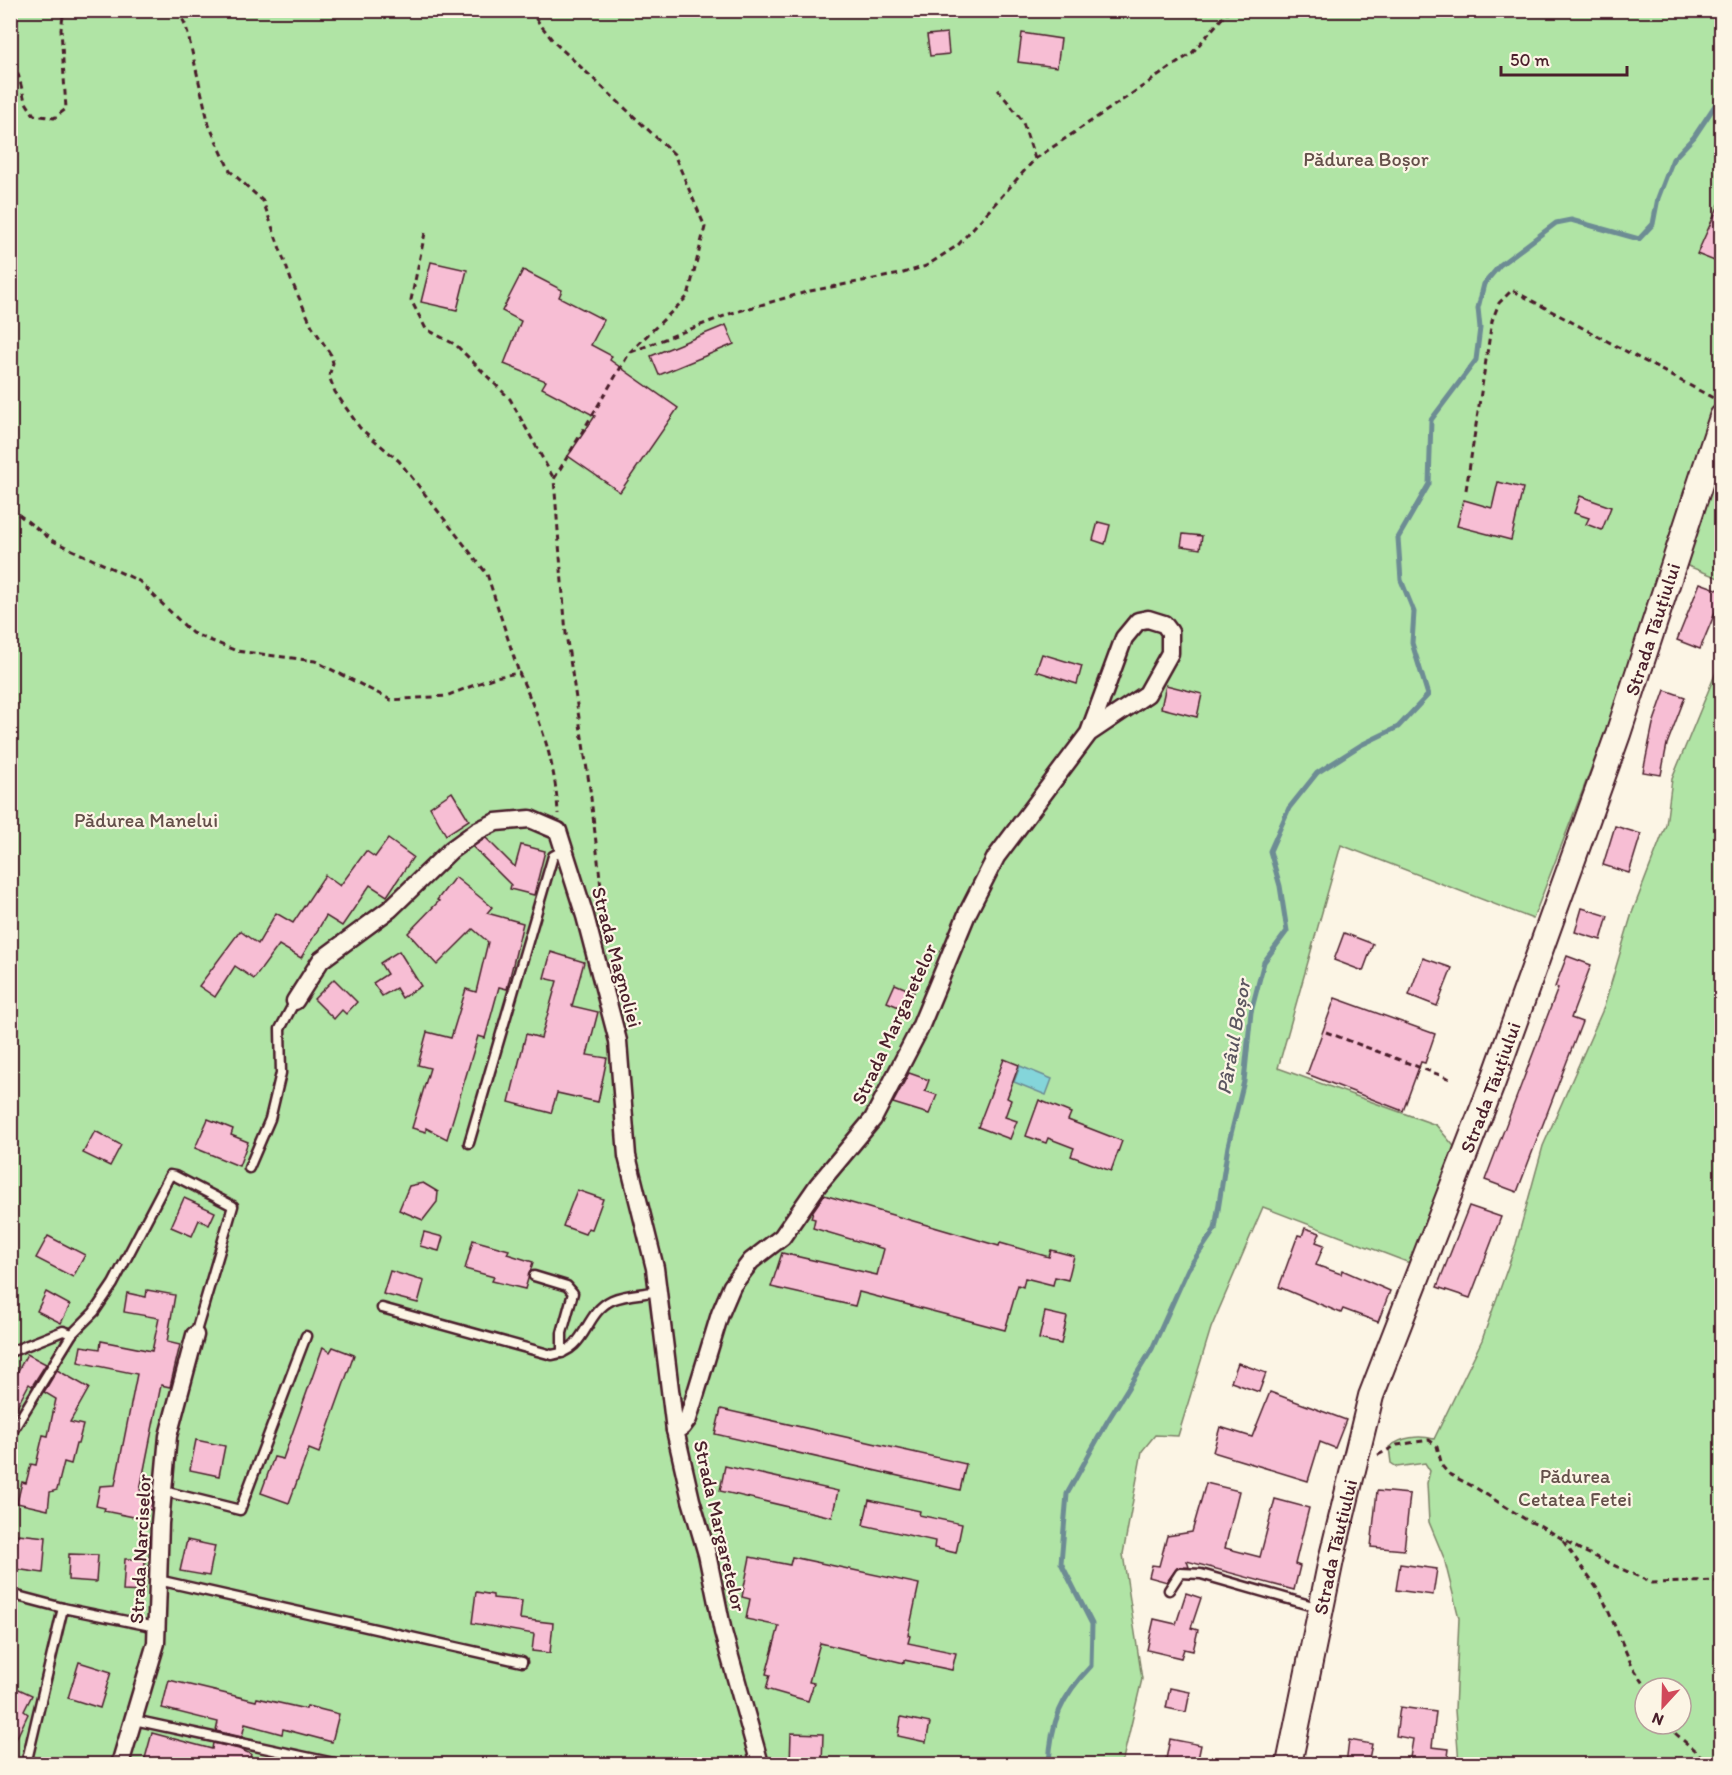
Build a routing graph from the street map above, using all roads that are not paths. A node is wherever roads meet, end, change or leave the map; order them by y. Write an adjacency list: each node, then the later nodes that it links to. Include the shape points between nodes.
1 (1722, 417): 22 (main road, Strada Tăuțiului, via 1618,734 1493,1082 1371,1396)
2 (1089, 733): 2 (street, Strada Margaretelor, via 1124,638 1138,621 1148,619 1164,624 1170,632 1170,652 1147,694); 15 (street, Strada Margaretelor, via 996,857 967,914 919,1030 873,1119 818,1185 783,1237 751,1262 732,1286 688,1419)
3 (564, 850): 4 (street, Strada Magnoliei, via 558,831 530,819 496,822 477,831 451,850 390,909 321,960); 5 (lane, via 553,856); 8 (street, Strada Magnoliei, via 618,1041 627,1156)
4 (295, 1001): 6 (lane, via 280,1029 281,1073 270,1119)
5 (469, 1143)
6 (249, 1168)
7 (534, 1276): 14 (lane, via 567,1286 573,1293 562,1333)
8 (658, 1291): 14 (lane, via 613,1299 597,1311 576,1345); 15 (street, Strada Magnoliei)
9 (382, 1308): 14 (lane, via 552,1355)
10 (72, 1334): 11 (lane, via 94,1312 113,1284 170,1175 233,1206); 13 (lane, via 63,1330); 16 (lane)
11 (195, 1335): 17 (street, Strada Narciselor, via 168,1436)
12 (306, 1336): 17 (lane, via 240,1510)
13 (10, 1352)
14 (562, 1353)
15 (675, 1430): 29 (street, Strada Margaretelor, via 725,1642)
16 (10, 1435)
17 (163, 1491): 18 (street, Strada Narciselor)
18 (158, 1580): 23 (street, Strada Narciselor); 24 (lane)
19 (1169, 1590): 22 (lane, via 1180,1573 1201,1574)
20 (10, 1594): 21 (lane)
21 (63, 1608): 23 (lane); 27 (lane)
22 (1321, 1608): 30 (main road, Strada Tăuțiului)
23 (156, 1627): 25 (street, Strada Narciselor, via 154,1655)
24 (522, 1662)
25 (134, 1720): 26 (lane); 28 (street, Strada Narciselor)
26 (334, 1763)
27 (26, 1764)
28 (120, 1764)
29 (760, 1764)
30 (1289, 1764)

